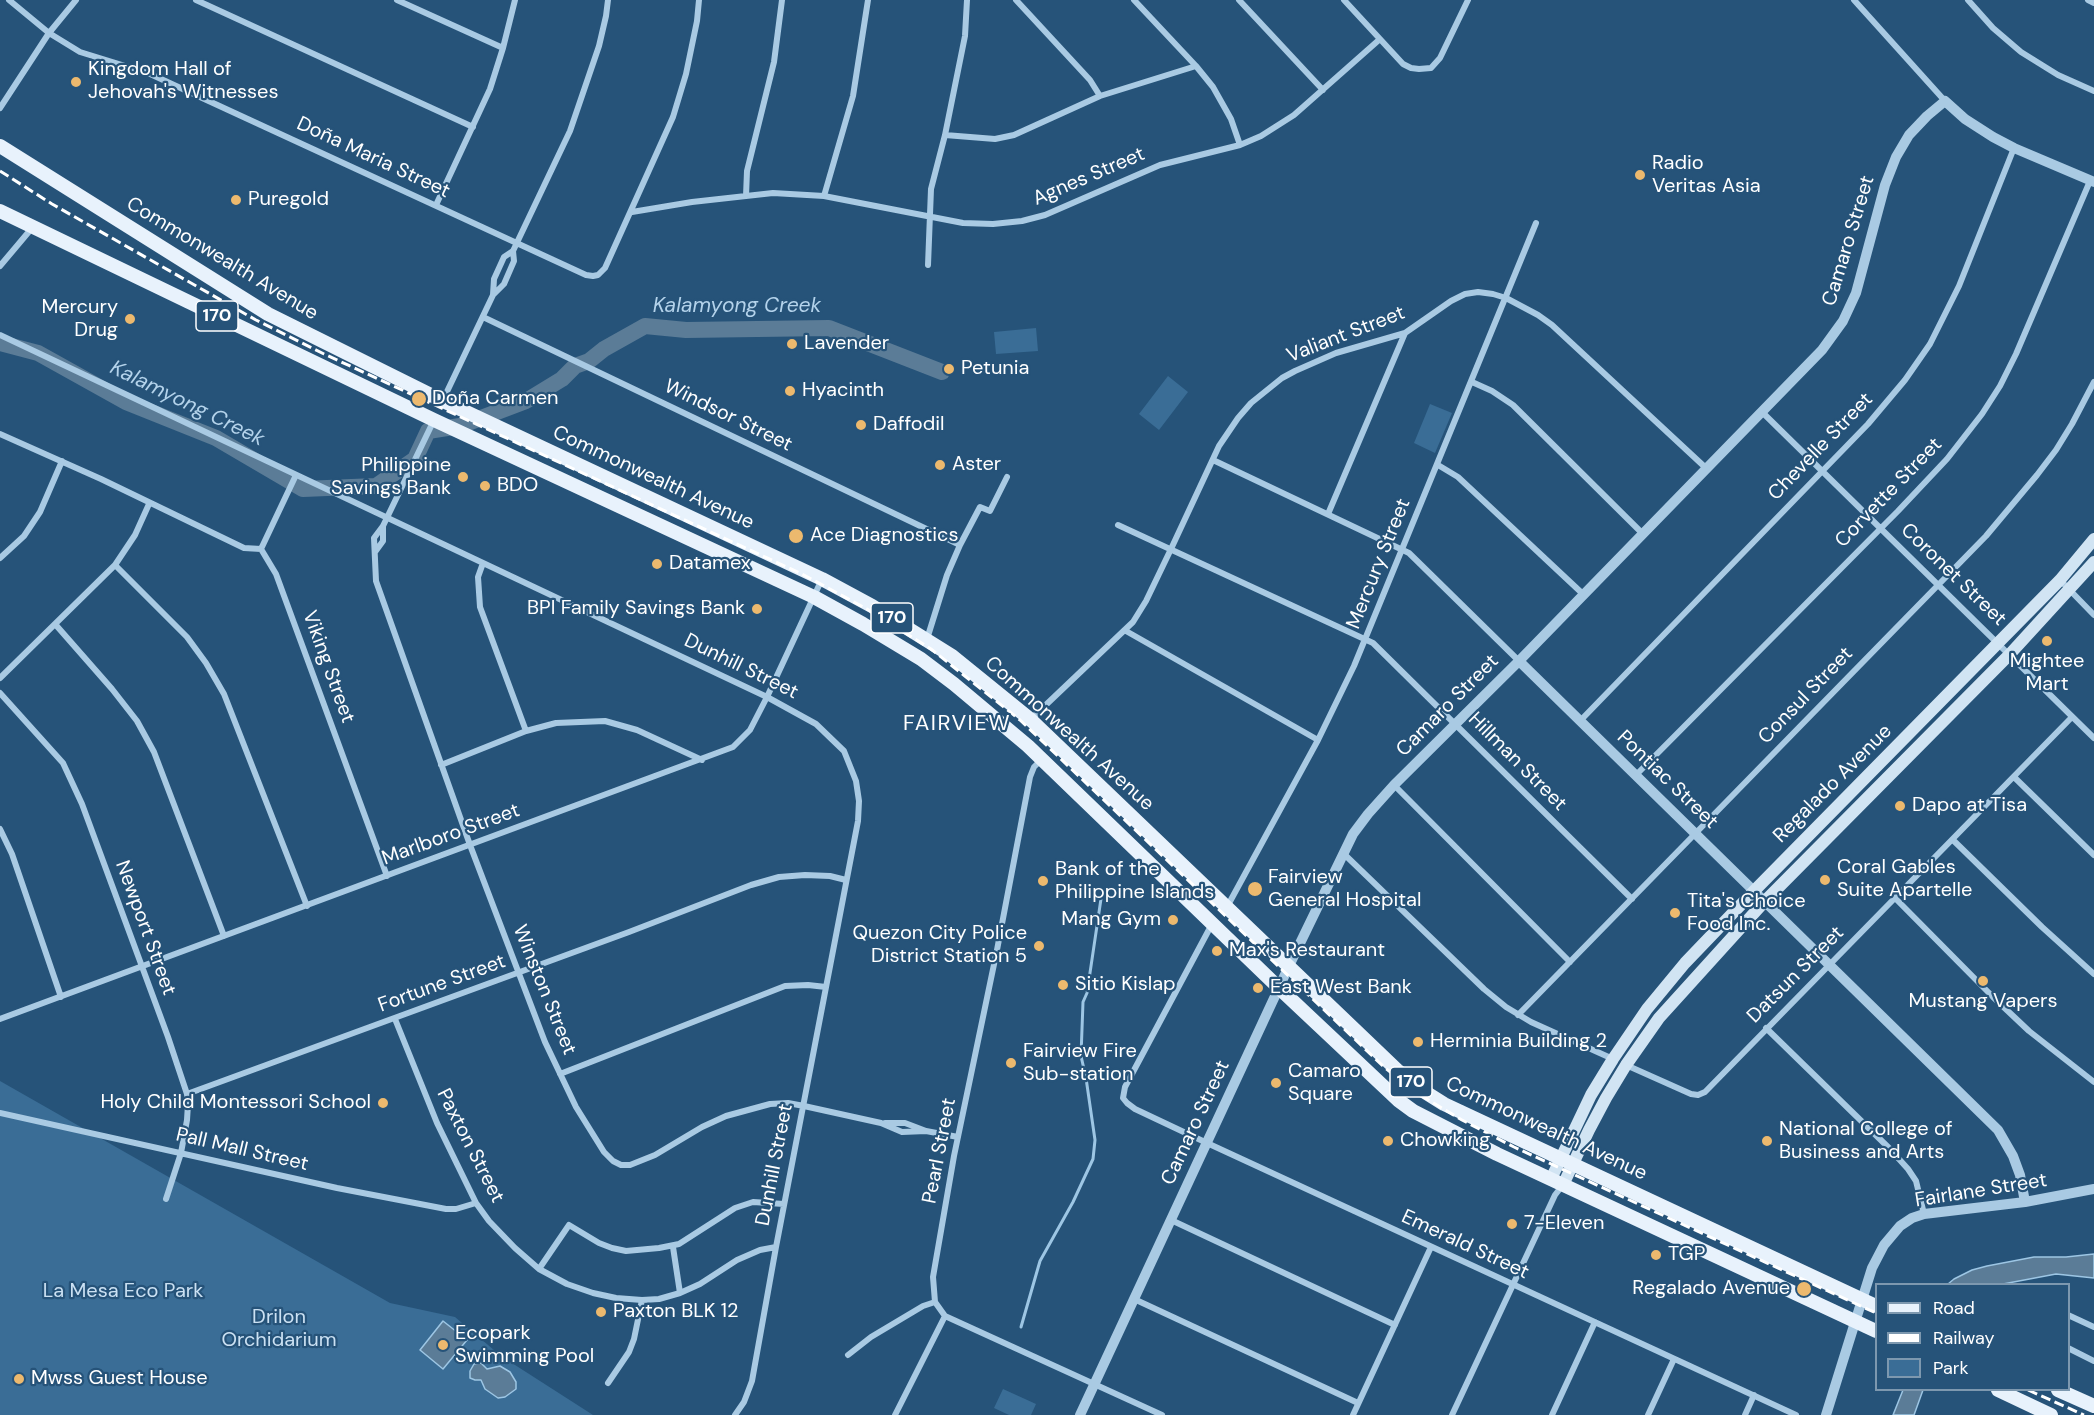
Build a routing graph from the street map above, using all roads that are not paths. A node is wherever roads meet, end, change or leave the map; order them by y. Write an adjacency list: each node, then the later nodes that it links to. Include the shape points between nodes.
1 (9, 0): 20 (street, Doña Maria Street)
2 (76, 0): 20 (street)
3 (196, 0): 29 (street)
4 (397, 0): 22 (street)
5 (515, 0): 22 (street)
6 (608, 0): 43 (street, via 599,46 570,131)
7 (699, 0): 39 (street, via 686,74 673,117)
8 (783, 0): 35 (street)
9 (868, 0): 36 (street, via 853,96)
10 (967, 0): 30 (street)
11 (1016, 0): 26 (street, via 1090,80)
12 (1134, 0): 23 (street)
13 (1239, 0): 24 (street)
14 (1344, 0): 21 (street)
15 (1468, 0): 21 (street, via 1440,58 1431,68 1403,64)
16 (1854, 0): 27 (street)
17 (1968, 0): 25 (street, via 2021,52)
18 (2088, 0): 19 (street)
19 (2094, 3)
20 (49, 33): 28 (street); 37 (street, Doña Maria Street, via 80,52 148,73)
21 (1380, 39): 24 (street, Agnes Street)
22 (503, 48): 29 (street)
23 (1196, 66): 26 (street); 31 (street, via 1223,102)
24 (1323, 90): 31 (street, Agnes Street, via 1281,125)
25 (2094, 91)
26 (1100, 96): 30 (street, via 1014,135 995,139)
27 (1945, 101): 33 (street, via 1979,129); 55 (street, Camaro Street, via 1918,125 1896,157 1880,200 1856,293 1843,321 1822,350)
28 (0, 108)
29 (473, 127): 37 (street)
30 (945, 135): 40 (street, via 931,189)
31 (1240, 145): 40 (street, Agnes Street, via 1160,165 1045,215 1022,221 963,223)
32 (0, 146): 54 (main road, Commonwealth Avenue / 170, via 268,314)
33 (2014, 148): 34 (street); 62 (street, Chevelle Street, via 1959,286 1930,344 1883,406)
34 (2092, 182): 69 (street, Corvette Street, via 2000,386 1947,459)
35 (746, 196): 36 (street, Agnes Street); 39 (street, Agnes Street)
36 (824, 196): 40 (street, Agnes Street)
37 (436, 205): 43 (street, Doña Maria Street)
38 (0, 211): 42 (main road, Commonwealth Avenue / 170)
39 (632, 212): 43 (street, Doña Maria Street, via 598,275 586,275)
40 (930, 217): 45 (street)
41 (1536, 223): 48 (street, Mercury Street)
42 (32, 228): 46 (street); 56 (main road, Commonwealth Avenue / 170)
43 (517, 243): 44 (street)
44 (513, 251): 47 (street, via 511,269); 47 (street, via 504,257 494,279)
45 (928, 265)
46 (0, 266)
47 (493, 295): 49 (street)
48 (1506, 298): 50 (street, Valiant Street, via 1478,292 1465,294); 52 (street, Mercury Street); 61 (street, Valiant Street, via 1552,326)
49 (483, 317): 54 (street); 72 (street, Windsor Street)
50 (1405, 333): 58 (street, Valiant Street, via 1336,352 1282,378 1238,418); 66 (street)
51 (0, 334): 63 (street, Dunhill Street)
52 (1472, 382): 60 (street, Mercury Street); 70 (street, via 1513,405)
53 (2094, 382): 82 (street, Consul Street, via 2072,424 2037,475 1986,536)
54 (443, 401): 80 (main road, Commonwealth Avenue / 170)
55 (1762, 412): 61 (street, Camaro Street); 62 (street, Coronet Street)
56 (434, 420): 67 (street, Winston Street); 85 (main road, Commonwealth Avenue / 170)
57 (0, 434): 59 (street)
58 (1213, 460): 66 (street, Pontiac Street); 74 (street, Valiant Street)
59 (62, 461): 65 (street); 76 (street, via 33,524)
60 (1438, 465): 75 (street, Mercury Street); 84 (street, via 1458,477)
61 (1707, 469): 70 (street, Camaro Street)
62 (1822, 470): 69 (street, Coronet Street); 99 (street, Chevelle Street)
63 (296, 475): 67 (street, Dunhill Street); 73 (street)
64 (1008, 477): 72 (street, via 990,511 980,507)
65 (149, 504): 73 (street, via 244,548); 79 (street)
66 (1328, 514): 75 (street, Pontiac Street)
67 (387, 517): 78 (street, Dunhill Street); 106 (street, Winston Street, via 382,541 375,552 376,581)
68 (1118, 525): 74 (street, Hillman Street)
69 (1881, 528): 82 (street, Coronet Street); 107 (street, Corvette Street)
70 (1643, 534): 84 (street, Camaro Street)
71 (2094, 539): 81 (main road, Regalado Avenue)
72 (960, 545): 90 (street)
73 (261, 549): 116 (street, Viking Street, via 276,574)
74 (1171, 549): 88 (street, Valiant Street, via 1146,601); 89 (street, Hillman Street)
75 (1402, 549): 89 (street, Mercury Street); 93 (street, Pontiac Street, via 1416,558)
76 (0, 558)
77 (2094, 562): 83 (main road, Regalado Avenue)
78 (483, 563): 96 (street, Dunhill Street); 101 (street, via 478,577 480,607)
79 (115, 565): 87 (street); 122 (street, via 187,637 224,694)
80 (822, 579): 85 (street, Marlboro Street); 90 (main road, Commonwealth Avenue / 170)
81 (2060, 580): 83 (street); 91 (main road, Regalado Avenue)
82 (1938, 583): 91 (street, Coronet Street); 111 (street, Consul Street)
83 (2070, 590): 86 (street); 92 (main road, Regalado Avenue)
84 (1584, 595): 93 (street, Camaro Street)
85 (814, 597): 96 (street, Marlboro Street); 104 (main road, Commonwealth Avenue / 170, via 921,659)
86 (2094, 615)
87 (55, 624): 94 (street); 125 (street, via 137,721 154,752)
88 (1126, 631): 98 (street, Valiant Street); 103 (street)
89 (1366, 639): 100 (street, Hillman Street, via 1384,652); 103 (street, Mercury Street)
90 (927, 640): 98 (main road, Commonwealth Avenue / 170)
91 (1999, 643): 92 (street, Coronet Street); 118 (main road, Regalado Avenue)
92 (2010, 654): 97 (street, Coronet Street); 121 (main road, Regalado Avenue)
93 (1519, 661): 99 (street, Pontiac Street); 100 (street, Camaro Street)
94 (0, 678)
95 (0, 693): 128 (street, Newport Street, via 63,763)
96 (767, 697): 105 (street, Marlboro Street, via 741,740); 117 (street, Dunhill Street, via 816,724 844,751 850,764 860,801)
97 (2072, 717): 102 (street, Coronet Street); 108 (street, Datsun Street)
98 (1031, 720): 123 (main road, Commonwealth Avenue / 170)
99 (1580, 721): 107 (street, Pontiac Street)
100 (1455, 725): 109 (street, Camaro Street); 119 (street, Hillman Street)
101 (526, 731): 105 (street, via 556,723 605,721 637,730); 106 (street)
102 (2094, 738)
103 (1318, 740): 123 (street, Mercury Street)
104 (1042, 758): 124 (main road, Commonwealth Avenue / 170); 150 (street, Pearl Street, via 1030,777)
105 (702, 760): 113 (street, Marlboro Street)
106 (441, 765): 113 (street, Winston Street)
107 (1636, 775): 111 (street, Pontiac Street)
108 (2014, 777): 112 (street, Datsun Street); 115 (street)
109 (1394, 785): 114 (street, Camaro Street, via 1363,820); 126 (street)
110 (0, 829): 134 (street)
111 (1696, 833): 118 (street, Pontiac Street); 119 (street, Consul Street)
112 (1953, 840): 120 (street, Datsun Street); 131 (street)
113 (470, 846): 116 (street, Marlboro Street); 130 (street, Winston Street)
114 (1343, 853): 129 (street, Camaro Street); 135 (street, via 1484,989)
115 (2094, 855)
116 (387, 876): 122 (street, Marlboro Street)
117 (846, 880): 130 (street, Fortune Street, via 796,876 751,885); 132 (street, Dunhill Street)
118 (1755, 891): 121 (street, Pontiac Street); 139 (main road, Regalado Avenue, via 1647,1009)
119 (1632, 898): 126 (street, Consul Street)
120 (1895, 898): 127 (street, Datsun Street); 142 (street, via 2007,1011)
121 (1765, 902): 127 (street, Pontiac Street); 140 (main road, Regalado Avenue, via 1659,1018)
122 (307, 906): 125 (street, Marlboro Street)
123 (1227, 907): 129 (main road, Commonwealth Avenue / 170)
124 (1212, 923): 133 (main road, Commonwealth Avenue / 170); 151 (street, Emerald Street, via 1125,1087 1123,1098 1134,1109)
125 (224, 936): 128 (street, Marlboro Street)
126 (1570, 962): 135 (street, Consul Street)
127 (1829, 964): 138 (street, Datsun Street); 157 (street, Pontiac Street, via 1998,1130 2013,1156)
128 (142, 966): 134 (street, Marlboro Street); 143 (street, Newport Street)
129 (1289, 966): 133 (street, Camaro Street); 144 (main road, Commonwealth Avenue / 170)
130 (518, 974): 137 (street, Fortune Street); 141 (street, Winston Street)
131 (2094, 974)
132 (825, 987): 141 (street, via 785,986); 146 (street, Dunhill Street)
133 (1279, 988): 147 (main road, Commonwealth Avenue / 170); 151 (street, Camaro Street)
134 (61, 996): 136 (street, Marlboro Street)
135 (1518, 1015): 139 (street)
136 (0, 1019)
137 (395, 1019): 143 (street, Fortune Street); 158 (street, Paxton Street, via 437,1123)
138 (1766, 1028): 140 (street, Datsun Street, via 1698,1095); 160 (street, via 1902,1162 1916,1181)
139 (1613, 1059): 153 (main road, Regalado Avenue, via 1576,1125)
140 (1626, 1065): 153 (main road, Regalado Avenue)
141 (560, 1074): 146 (street, Winston Street, via 604,1152 621,1165 640,1162 726,1116 770,1104)
142 (2094, 1082)
143 (187, 1094): 152 (street, Newport Street)
144 (1427, 1094): 145 (main road, Commonwealth Avenue / 170); 147 (main road, via 1425,1108)
145 (1440, 1102): 149 (main road, via 1427,1108); 153 (main road, Commonwealth Avenue / 170)
146 (804, 1106): 150 (street, Winston Street); 159 (street, Dunhill Street)
147 (1413, 1111): 149 (main road, Commonwealth Avenue / 170)
148 (0, 1113): 152 (street, Pall Mall Street)
149 (1428, 1120): 154 (main road, Commonwealth Avenue / 170)
150 (958, 1137): 171 (street, Pearl Street, via 933,1277)
151 (1207, 1143): 161 (street, Camaro Street); 164 (street, Emerald Street)
152 (181, 1153): 156 (street, Newport Street); 158 (street, Pall Mall Street, via 446,1209)
153 (1566, 1162): 154 (main road, Regalado Avenue); 169 (main road, Commonwealth Avenue / 170)
154 (1556, 1186): 166 (street, Regalado Avenue); 175 (main road, Commonwealth Avenue / 170)
155 (2094, 1189): 157 (street, Fairlane Street)
156 (166, 1199)
157 (2025, 1202): 160 (street, Fairlane Street)
158 (476, 1203): 165 (street, Paxton Street, via 489,1221)
159 (784, 1204): 162 (street, via 753,1202 735,1208); 163 (street, Dunhill Street)
160 (1924, 1214): 169 (street, Fairlane Street, via 1900,1226 1884,1245)
161 (1171, 1220): 168 (street, Camaro Street); 177 (street)
162 (673, 1247): 165 (street, via 626,1251 598,1243 569,1225); 167 (street)
163 (776, 1247): 167 (street, Paxton Street, via 737,1260); 192 (street, Dunhill Street, via 752,1381)
164 (1431, 1248): 166 (street, Emerald Street); 177 (street)
165 (539, 1269): 170 (street, Paxton Street, via 593,1293)
166 (1513, 1285): 176 (street, Emerald Street); 197 (street, Regalado Avenue)
167 (680, 1293): 170 (street, Paxton Street)
168 (1134, 1299): 185 (street, Camaro Street); 189 (street)
169 (1862, 1299): 172 (main road, Commonwealth Avenue / 170); 175 (street, Fairlane Street)
170 (642, 1300): 184 (street, via 629,1352)
171 (935, 1302): 174 (street); 181 (street, via 879,1332)
172 (1875, 1306)
173 (2070, 1316): 178 (street)
174 (945, 1317): 185 (street); 193 (street)
175 (1856, 1321): 179 (main road, Commonwealth Avenue / 170); 201 (street, Fairlane Street)
176 (1594, 1322): 182 (street, Emerald Street); 198 (street)
177 (1395, 1325): 189 (street)
178 (2094, 1327)
179 (1875, 1330)
180 (2070, 1349): 183 (street)
181 (848, 1355)
182 (1674, 1359): 188 (street, Emerald Street); 191 (street)
183 (2094, 1362)
184 (608, 1383)
185 (1095, 1383): 194 (street, Camaro Street); 195 (street)
186 (2002, 1391): 202 (main road)
187 (2062, 1391): 190 (main road)
188 (1754, 1395): 199 (street); 200 (street, Emerald Street)
189 (1358, 1403): 196 (street)
190 (2094, 1406)
191 (1651, 1414)
192 (735, 1415)
193 (895, 1415)
194 (1080, 1415)
195 (1162, 1415)
196 (1353, 1415)
197 (1452, 1415)
198 (1552, 1415)
199 (1744, 1415)
200 (1796, 1415)
201 (1826, 1415)
202 (2051, 1415)

